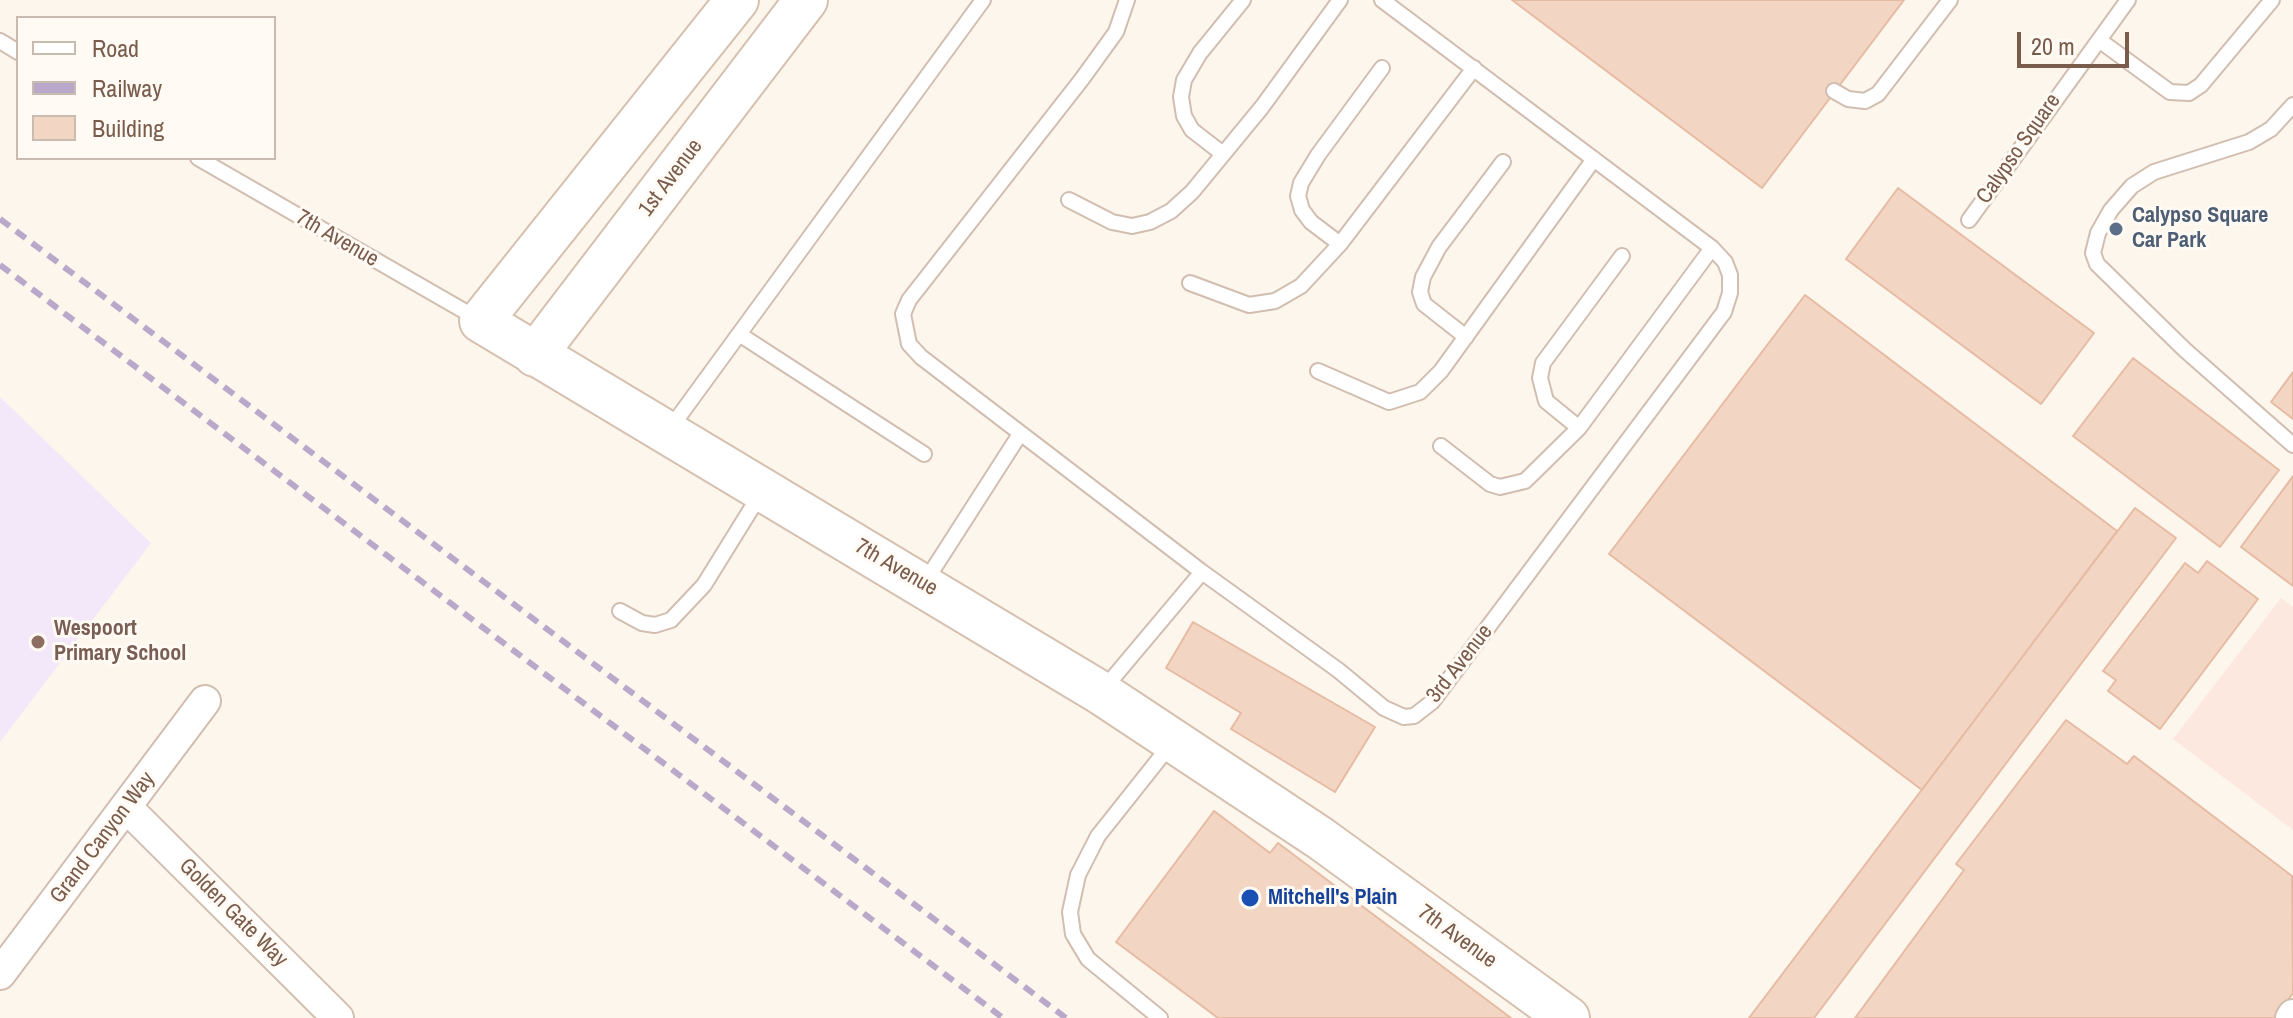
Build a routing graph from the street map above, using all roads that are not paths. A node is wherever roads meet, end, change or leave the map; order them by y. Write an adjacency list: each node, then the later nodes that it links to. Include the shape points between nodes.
1 (737, 0): 26 (street)
2 (806, 0): 29 (street, 1st Avenue)
3 (983, 0): 27 (lane)
4 (1243, 0): 16 (lane, via 1200,53 1181,97 1192,130)
5 (1340, 0): 16 (lane)
6 (1382, 0): 13 (lane)
7 (1950, 0): 14 (lane, via 1878,94 1865,101)
8 (2128, 0): 11 (lane, Calypso Square)
9 (2272, 0): 11 (lane, via 2189,93 2170,92)
10 (1129, 3): 33 (lane, via 1116,32 1082,79 903,314 909,344 921,357)
11 (2099, 40): 21 (lane, Calypso Square)
12 (1382, 68): 22 (lane, via 1301,183 1302,210)
13 (1474, 68): 17 (lane); 22 (lane)
14 (1834, 91)
15 (2293, 105): 34 (lane, via 2271,129 2249,142 2154,172 2132,186 2111,210 2093,253 2097,264 2185,350)
16 (1223, 154): 20 (lane, via 1192,192 1150,222 1112,222)
17 (1594, 159): 23 (lane); 28 (lane)
18 (201, 160): 26 (lane, 7th Avenue)
19 (1503, 162): 28 (lane, via 1423,277 1424,304)
20 (1069, 200)
21 (1969, 220)
22 (1340, 244): 25 (lane, via 1301,286 1275,301 1249,305)
23 (1712, 248): 31 (lane); 38 (lane, 3rd Avenue, via 1730,275 1724,312 1478,643 1432,702 1414,716 1394,715)
24 (1622, 256): 31 (lane, via 1543,363 1540,378 1546,401)
25 (1190, 283)
26 (481, 321): 29 (street, 7th Avenue)
27 (739, 334): 32 (lane); 36 (lane)
28 (1466, 337): 30 (lane, via 1420,392 1403,400 1372,398)
29 (535, 355): 32 (street, 7th Avenue)
30 (1318, 371)
31 (1579, 428): 35 (lane, via 1542,467 1515,486 1490,484)
32 (666, 433): 37 (street, 7th Avenue)
33 (1020, 434): 38 (lane); 39 (lane)
34 (2293, 445)
35 (1441, 446)
36 (924, 454)
37 (763, 490): 39 (street, 7th Avenue); 40 (lane, via 704,585 671,620 642,623)
38 (1202, 572): 41 (lane)
39 (924, 584): 41 (street, 7th Avenue)
40 (620, 611)
41 (1101, 693): 43 (street, 7th Avenue)
42 (205, 701): 44 (street, Grand Canyon Way)
43 (1174, 740): 47 (lane, via 1098,836 1078,875 1070,912 1073,934 1088,959); 48 (street, 7th Avenue, via 1320,838)
44 (127, 808): 45 (street, Grand Canyon Way); 46 (street, Golden Gate Way)
45 (0, 974)
46 (338, 1018)
47 (1160, 1018)
48 (1568, 1018)

